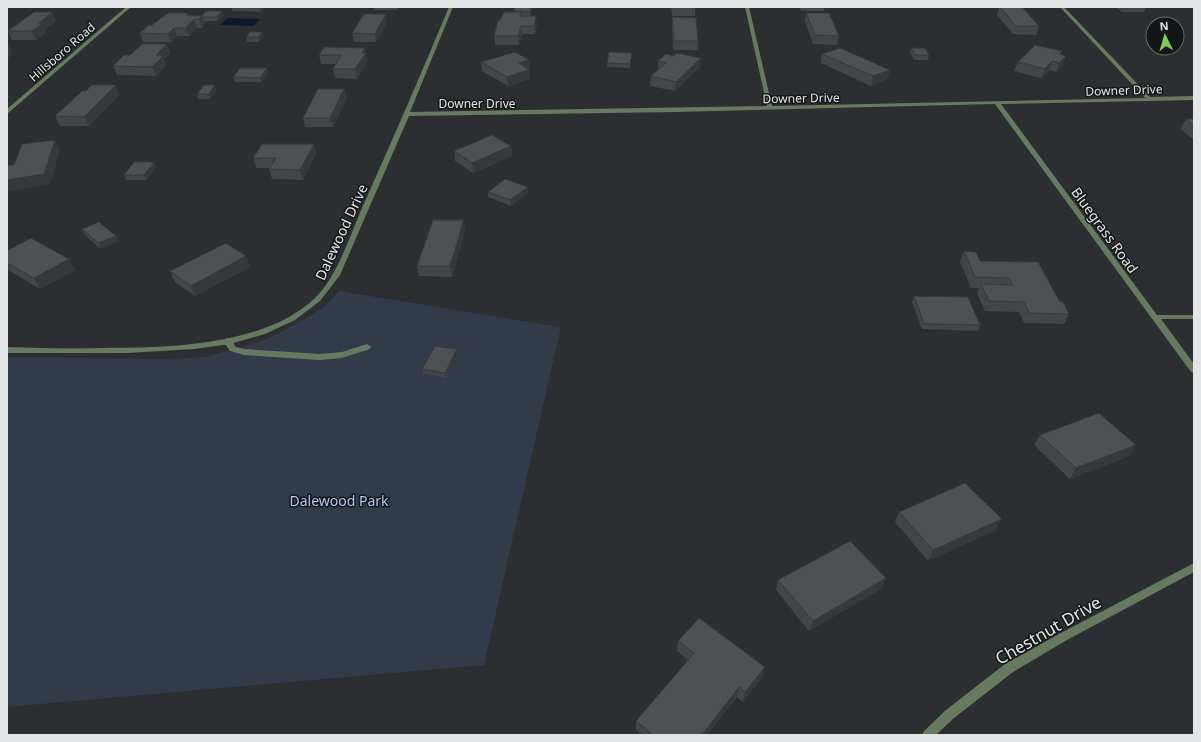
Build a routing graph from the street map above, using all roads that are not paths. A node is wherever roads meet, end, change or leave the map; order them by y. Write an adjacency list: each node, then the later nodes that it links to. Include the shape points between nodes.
1 (130, 7): 9 (street, Hillsboro Road)
2 (451, 7): 10 (street, Dalewood Drive)
3 (746, 7): 8 (street)
4 (1062, 7): 6 (street)
5 (1194, 98): 6 (street, Downer Drive)
6 (1149, 99): 7 (street, Downer Drive)
7 (997, 103): 8 (street, Downer Drive); 11 (street, Bluegrass Road)
8 (770, 108): 10 (street, Downer Drive)
9 (7, 112)
10 (407, 114): 13 (street, Dalewood Drive, via 330,287 305,311 283,323 262,332)
11 (1155, 317): 12 (street); 16 (street, Bluegrass Road)
12 (1194, 317)
13 (227, 341): 14 (street, via 233,350 244,352 320,357 342,355); 15 (street, Dalewood Drive, via 140,352)
14 (367, 347)
15 (7, 350)
16 (1194, 370)
17 (1194, 567): 18 (street, Chestnut Drive, via 1009,668 950,714)
18 (928, 735)

